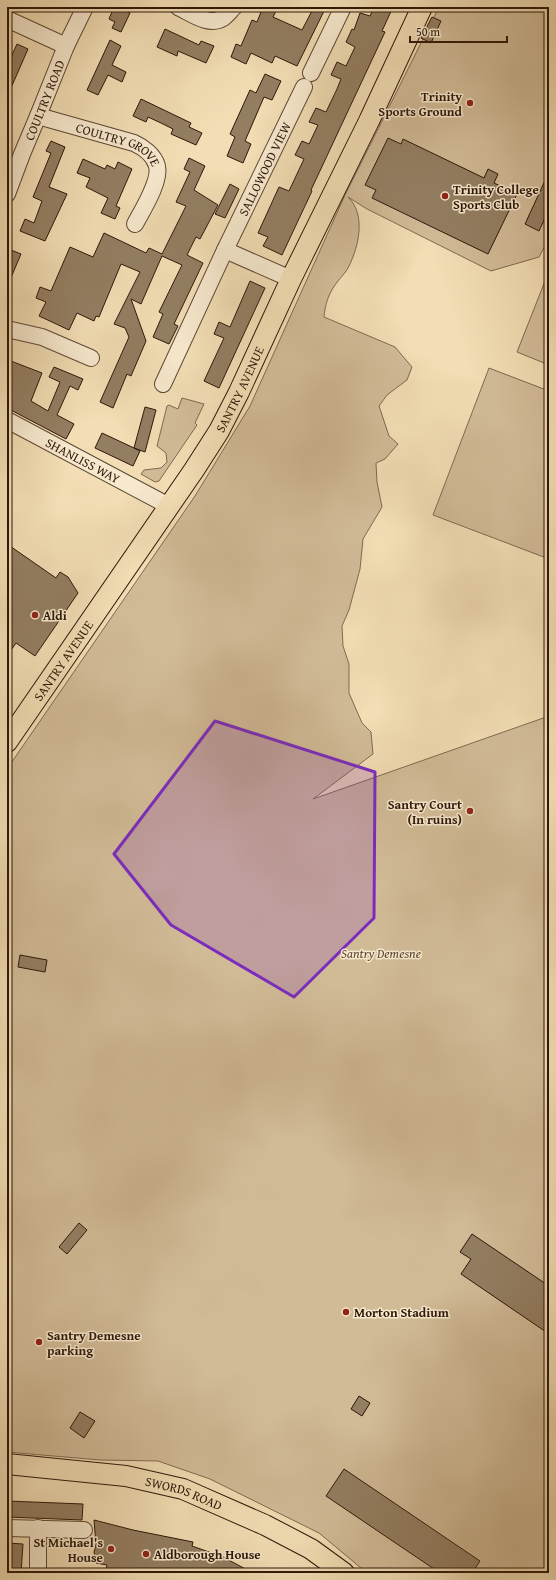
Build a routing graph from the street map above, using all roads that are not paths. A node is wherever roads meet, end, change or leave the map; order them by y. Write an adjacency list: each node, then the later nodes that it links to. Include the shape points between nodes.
1 (86, 7): 7 (street, COULTRY ROAD)
2 (178, 7): 3 (street, via 215,22)
3 (234, 7)
4 (343, 7): 11 (street, SALLOWOOD VIEW)
5 (422, 7): 12 (main road, SANTRY AVENUE)
6 (7, 19): 7 (street)
7 (66, 46): 8 (street, COULTRY ROAD)
8 (38, 116): 9 (street, COULTRY ROAD); 10 (street, COULTRY GROVE, via 134,143 146,149 157,166 156,181)
9 (7, 194)
10 (135, 224)
11 (224, 250): 12 (street); 15 (street, SALLOWOOD VIEW)
12 (291, 279): 17 (main road, SANTRY AVENUE, via 220,431)
13 (7, 329): 14 (street, via 42,337)
14 (91, 358)
15 (163, 384)
16 (7, 420): 17 (street, SHANLISS WAY)
17 (164, 504): 18 (main road, SANTRY AVENUE)
18 (7, 742)
19 (7, 1464): 24 (main road, SWORDS ROAD, via 126,1476 182,1490 265,1525 312,1549)
20 (7, 1528): 21 (street)
21 (38, 1528): 22 (street); 23 (street)
22 (84, 1530)
23 (38, 1573)
24 (344, 1573)

